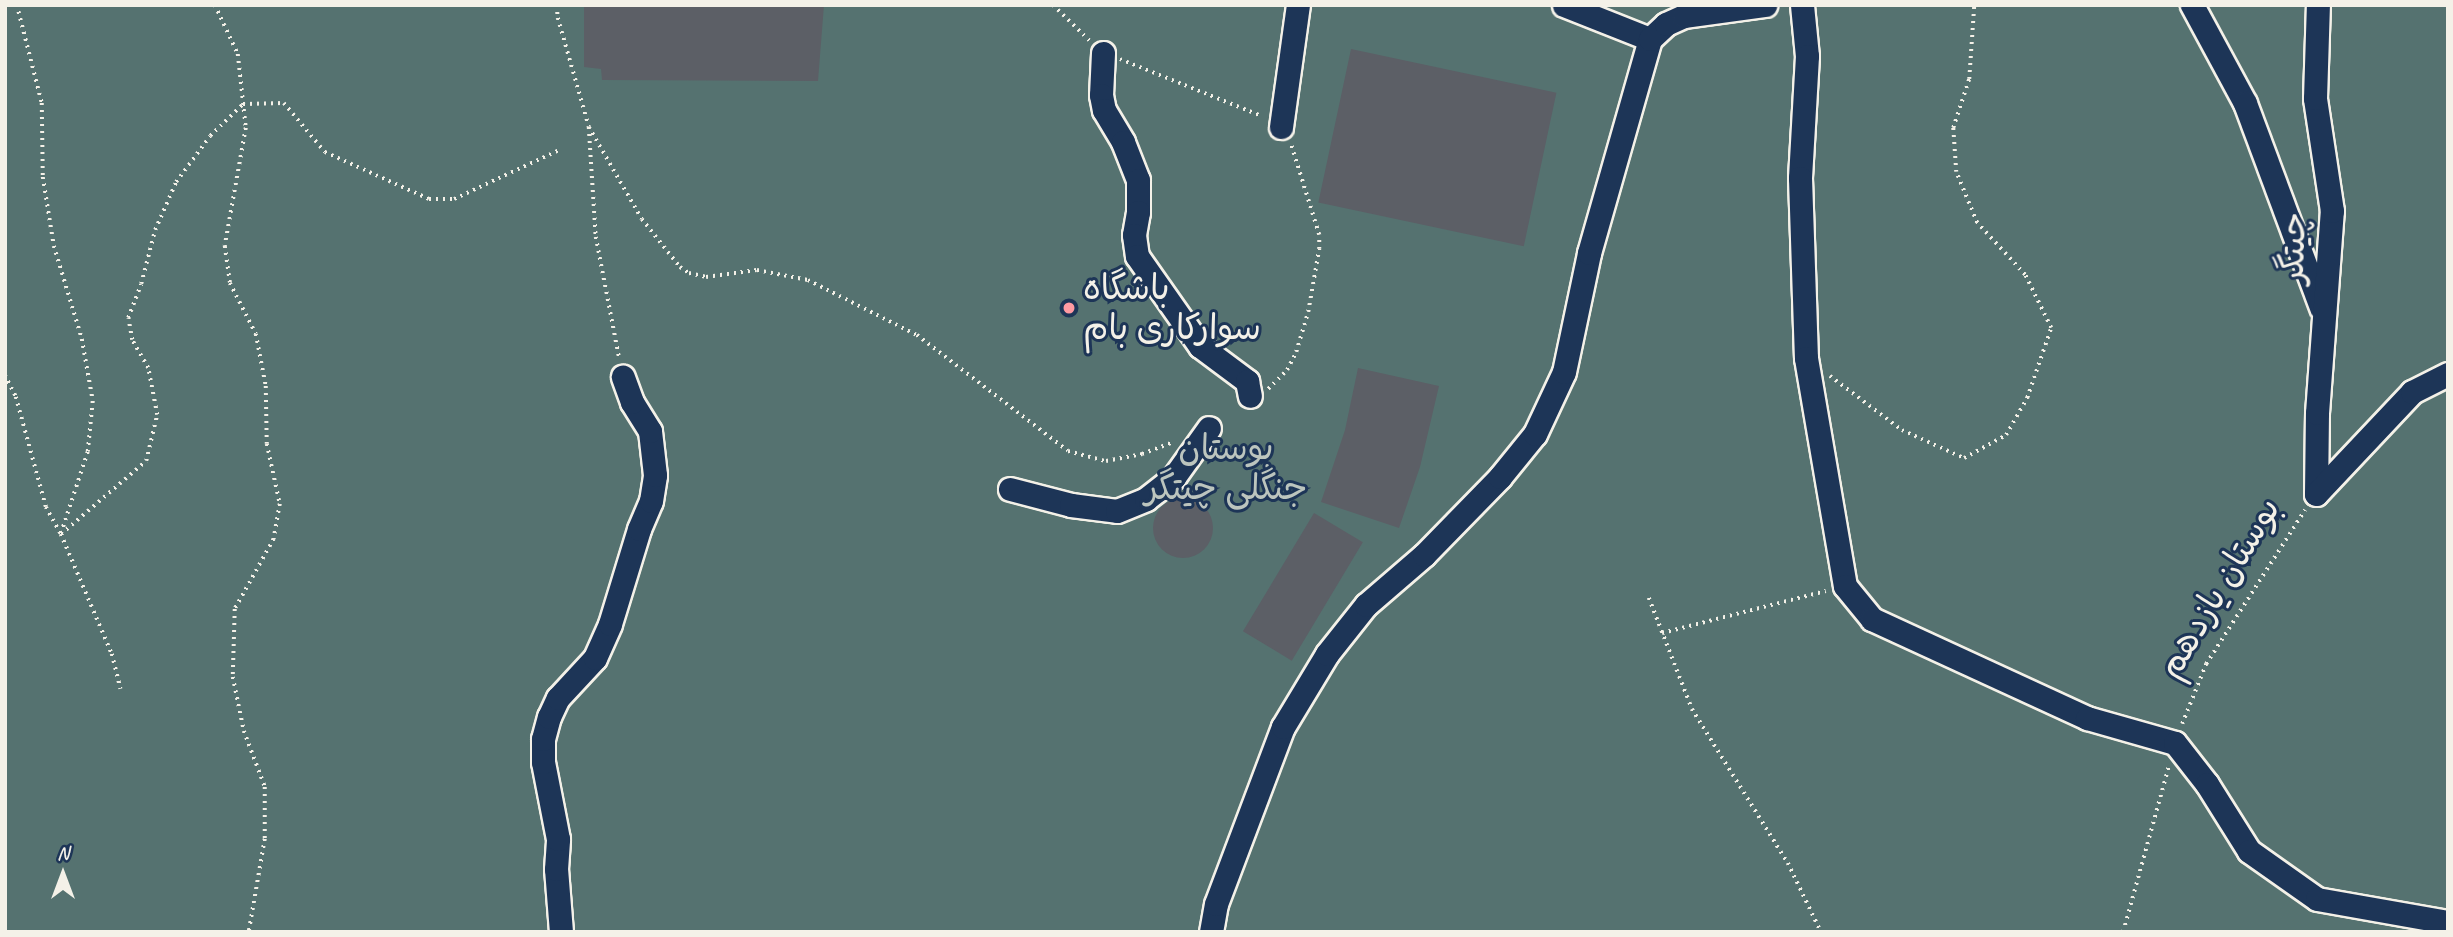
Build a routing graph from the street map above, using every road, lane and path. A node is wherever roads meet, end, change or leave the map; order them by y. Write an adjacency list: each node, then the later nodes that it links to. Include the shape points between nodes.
1 (17, 5): 28 (path, via 42,103 43,177 54,246 82,340 93,401 88,452)
2 (215, 5): 14 (path, via 238,54)
3 (557, 5): 15 (path)
4 (1053, 5): 13 (path)
5 (1298, 5): 16 (street)
6 (1564, 5): 12 (street)
7 (1765, 5): 12 (street, via 1684,16 1666,24)
8 (1802, 5): 19 (street, via 1807,55 1800,178)
9 (1974, 5): 19 (path, via 1969,79 1953,128 1956,172 1977,223 2025,275 2051,328 2027,398 2006,435 1964,458 1902,430)
10 (2192, 5): 18 (street, via 2245,103)
11 (2318, 5): 18 (street, چیتگر, via 2315,98 2332,211)
12 (1650, 40): 37 (street, via 1589,253 1564,372 1535,434 1424,555 1366,605 1328,654 1283,727 1216,904)
13 (1103, 53): 16 (path, via 1259,114); 23 (street, via 1104,110 1138,180 1137,256 1200,346 1247,381)
14 (243, 104): 17 (path, via 284,103 325,152 429,200 454,199); 28 (path, via 176,182 155,230 128,318 132,340 148,368 157,415 146,461); 35 (path, via 246,128 225,246 230,283 256,334 267,386 267,444 280,504 274,539 235,609 233,677 244,731 265,788 265,839)
15 (589, 127): 22 (path, via 596,237); 25 (path, via 642,219 690,274 706,277 757,271 808,280 868,308 917,335 1068,451 1106,461)
16 (1281, 127): 23 (path, via 1289,137 1319,235 1319,249 1296,352 1271,387)
17 (559, 150)
18 (2325, 316): 27 (street, چیتگر)
19 (1806, 358): 29 (street)
20 (5, 374): 28 (path, via 16,397 46,508)
21 (2448, 374): 27 (street, بوستان یازدهم, via 2412,392)
22 (623, 377): 36 (street, via 650,431 654,475 651,501 610,624 595,658 558,698 543,739 558,839)
23 (1250, 396)
24 (1209, 428): 26 (street, via 1174,477 1146,499 1117,511)
25 (1175, 441)
26 (1010, 489)
27 (2316, 494): 33 (path, بوستان یازدهم, via 2206,664)
28 (61, 534): 32 (path, via 112,654)
29 (1845, 586): 31 (path); 33 (street, via 1872,619 2087,718)
30 (1649, 597): 31 (path)
31 (1662, 633): 38 (path, via 1692,709 1788,863)
32 (121, 689)
33 (2175, 743): 34 (street, via 2249,851 2286,880 2318,899); 39 (path, بوستان یازدهم)
34 (2448, 922)
35 (249, 932)
36 (561, 932)
37 (1211, 932)
38 (1821, 932)
39 (2123, 932)

